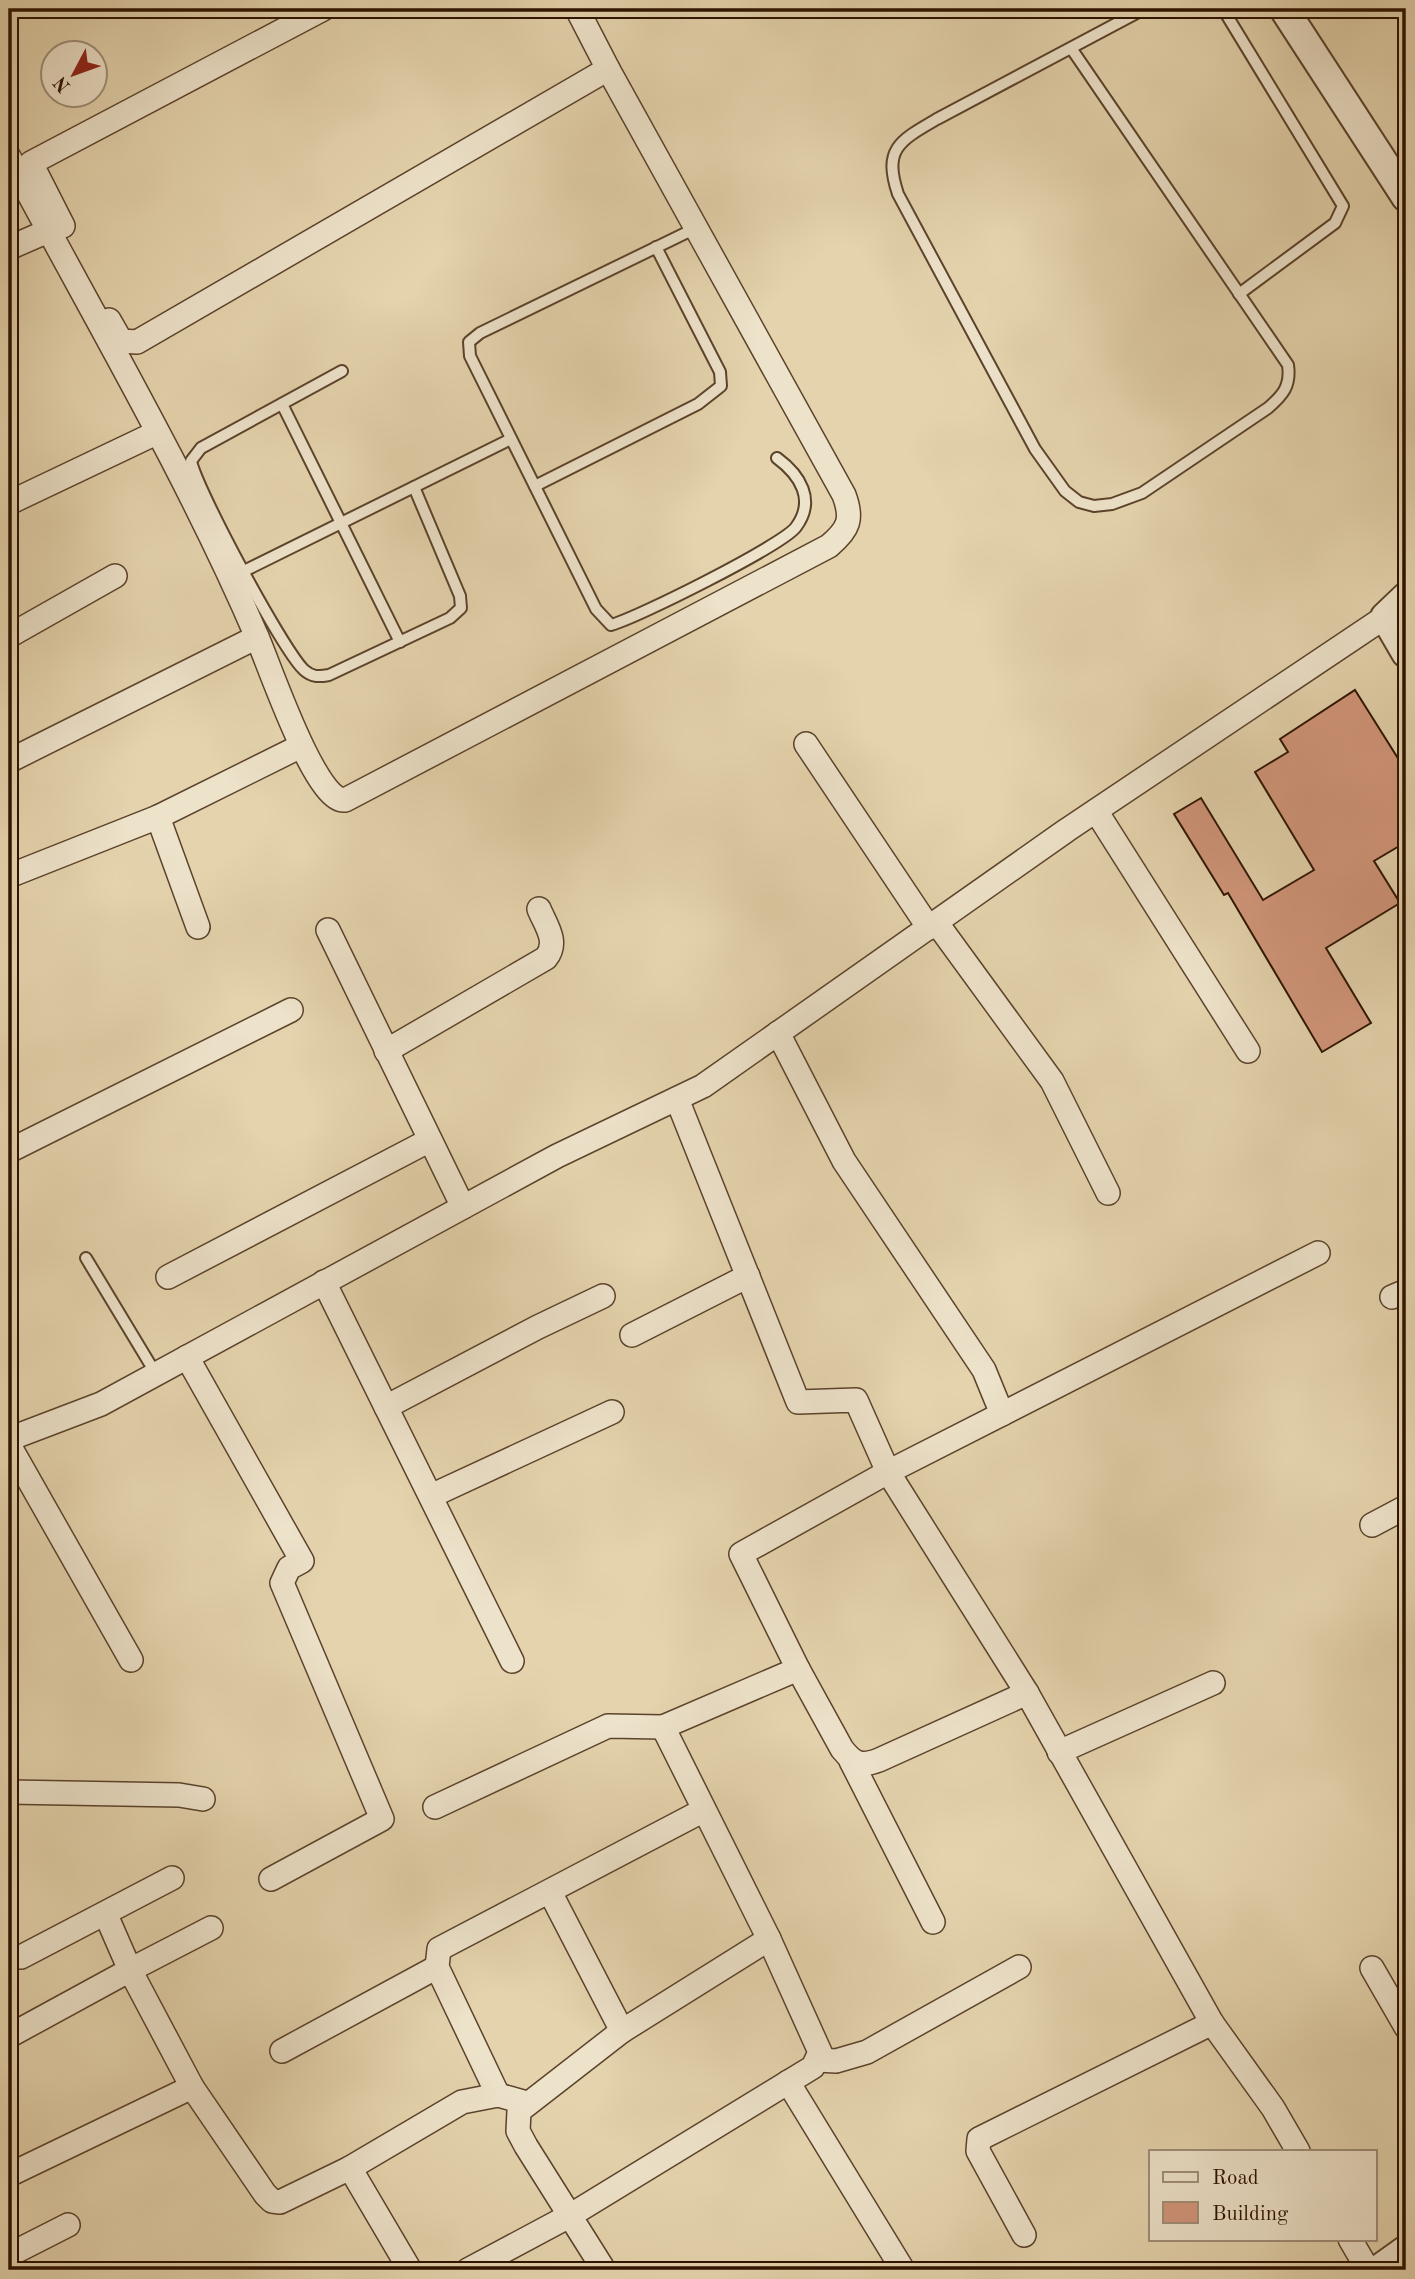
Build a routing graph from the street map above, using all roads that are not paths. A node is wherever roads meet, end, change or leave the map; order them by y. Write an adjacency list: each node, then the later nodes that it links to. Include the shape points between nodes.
1 (323, 9): 7 (street, via 32,163 126,344 137,342)
2 (578, 9): 7 (street)
3 (1144, 9): 6 (lane)
4 (1223, 9): 14 (lane, via 1343,206 1335,223)
5 (1288, 10): 9 (street)
6 (1071, 48): 14 (lane); 14 (lane, via 915,132 892,156 891,173 898,194 1035,449 1065,491 1094,506 1142,493 1283,395 1290,380 1288,365)
7 (608, 69): 10 (street)
8 (9, 157): 11 (street)
9 (1406, 197)
10 (696, 228): 12 (lane); 33 (street, via 844,495 851,513 849,526 829,546 345,800 334,799 327,792)
11 (48, 230): 13 (street); 17 (street)
12 (656, 247): 18 (lane, via 469,342 470,356); 20 (lane, via 720,372 721,386 698,404)
13 (9, 248)
14 (1239, 294)
15 (342, 371): 16 (lane)
16 (282, 404): 23 (lane); 24 (lane, via 201,448 191,461)
17 (156, 433): 22 (street); 29 (street)
18 (511, 439): 20 (lane); 21 (lane)
19 (777, 458): 20 (lane, via 799,478 806,500 796,527 724,571 611,625 596,609)
20 (535, 486)
21 (414, 487): 23 (lane); 30 (lane, via 462,603 450,618)
22 (9, 503)
23 (342, 522): 24 (lane); 30 (lane)
24 (244, 571): 30 (lane, via 296,659 316,677)
25 (116, 576): 28 (street)
26 (1406, 597): 27 (street)
27 (1385, 617): 31 (street); 35 (street)
28 (9, 635)
29 (257, 637): 33 (street); 34 (street)
30 (400, 642)
31 (1406, 653)
32 (806, 744): 39 (street)
33 (301, 746): 36 (street)
34 (9, 761)
35 (1096, 811): 39 (street); 45 (street)
36 (158, 817): 37 (street); 40 (street)
37 (9, 876)
38 (539, 909): 44 (street, via 552,940 546,958)
39 (932, 925): 43 (street); 49 (street, via 1052,1081)
40 (198, 927)
41 (328, 930): 44 (street)
42 (291, 1010): 48 (street)
43 (778, 1033): 46 (street, via 704,1086); 62 (street, via 844,1161 984,1370)
44 (386, 1051): 47 (street)
45 (1248, 1051)
46 (677, 1099): 50 (street); 53 (street)
47 (430, 1140): 50 (street); 54 (street)
48 (9, 1151)
49 (1108, 1193)
50 (463, 1207): 55 (street)
51 (1318, 1253): 62 (street)
52 (86, 1258): 59 (lane)
53 (748, 1276): 57 (street); 65 (street, via 798,1402 856,1400)
54 (168, 1277)
55 (324, 1282): 58 (street); 60 (street)
56 (603, 1296): 60 (street)
57 (632, 1335)
58 (187, 1357): 59 (street); 82 (street, via 302,1561 289,1568 282,1583 382,1819)
59 (156, 1374): 63 (street, via 102,1404)
60 (386, 1407): 66 (street)
61 (611, 1412): 66 (street)
62 (1002, 1414): 65 (street)
63 (9, 1439)
64 (9, 1445): 69 (street)
65 (888, 1472): 71 (street, via 741,1554); 73 (street)
66 (430, 1496): 70 (street)
67 (1406, 1507): 68 (street)
68 (1372, 1525)
69 (131, 1660)
70 (512, 1661)
71 (798, 1669): 74 (street); 76 (street)
72 (1213, 1683): 75 (street)
73 (1027, 1693): 75 (street); 76 (street, via 879,1760 859,1765)
74 (663, 1727): 79 (street, via 608,1726); 80 (street)
75 (1059, 1752): 93 (street)
76 (852, 1761): 85 (street)
77 (9, 1792): 78 (street)
78 (203, 1799)
79 (435, 1807)
80 (704, 1811): 83 (street); 87 (street)
81 (172, 1878): 84 (street)
82 (271, 1879)
83 (550, 1892): 89 (street, via 443,1945 436,1955); 95 (street)
84 (106, 1915): 88 (street); 92 (street)
85 (933, 1922)
86 (211, 1928): 92 (street)
87 (769, 1939): 95 (street); 98 (street, via 816,2040)
88 (21, 1957)
89 (437, 1967): 97 (street); 101 (street)
90 (1020, 1967): 98 (street, via 867,2052 836,2061)
91 (1372, 1968): 94 (street)
92 (130, 1970): 96 (street); 100 (street)
93 (1212, 2022): 103 (street); 108 (street, via 979,2138 978,2151)
94 (1406, 2027)
95 (622, 2031): 102 (street)
96 (9, 2036)
97 (282, 2051)
98 (818, 2060): 99 (street)
99 (788, 2082): 106 (street); 115 (street)
100 (192, 2087): 104 (street, via 272,2201 289,2200); 105 (street)
101 (498, 2095): 102 (street); 104 (street, via 462,2102)
102 (527, 2103): 106 (street, via 520,2111 518,2131)
103 (1297, 2150)
104 (350, 2168): 112 (street)
105 (9, 2175)
106 (571, 2215): 113 (street); 114 (street)
107 (68, 2225): 111 (street)
108 (1024, 2235)
109 (1350, 2240): 116 (street)
110 (1406, 2249): 117 (street)
111 (9, 2255)
112 (410, 2270)
113 (468, 2270)
114 (604, 2270)
115 (903, 2270)
116 (1368, 2270)
117 (1378, 2270)

